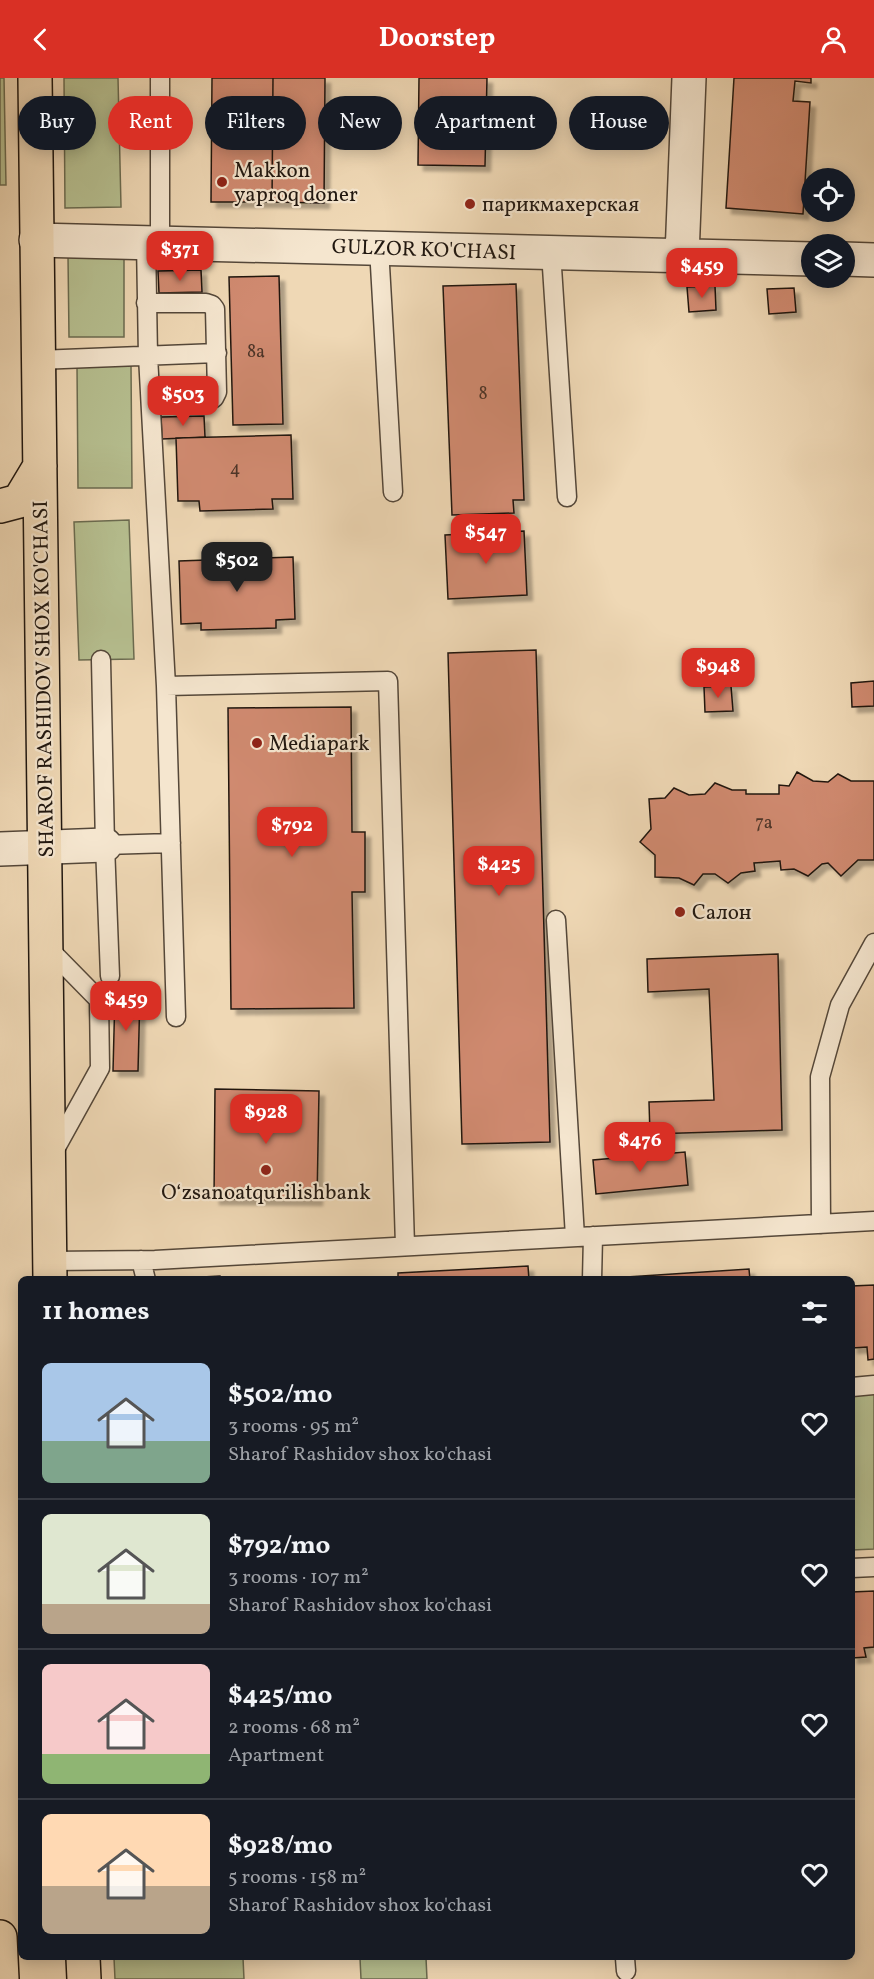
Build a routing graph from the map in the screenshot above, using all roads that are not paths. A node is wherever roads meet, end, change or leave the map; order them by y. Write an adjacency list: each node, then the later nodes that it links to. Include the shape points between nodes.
1 (35, 78): 4 (main road, SHAROF RASHIDOV SHOX KO'CHASI)
2 (160, 78): 5 (lane)
3 (689, 78): 8 (street)
4 (36, 240): 5 (street, GULZOR KO'CHASI); 15 (main road, SHAROF RASHIDOV SHOX KO'CHASI)
5 (153, 242): 6 (street, GULZOR KO'CHASI); 12 (lane)
6 (379, 248): 7 (street, GULZOR KO'CHASI); 18 (lane)
7 (551, 252): 8 (street, GULZOR KO'CHASI); 19 (lane)
8 (682, 256): 9 (street, GULZOR KO'CHASI)
9 (801, 259)
10 (855, 259): 11 (street)
11 (874, 260)
12 (146, 303): 13 (lane, via 212,305); 14 (lane)
13 (217, 353): 14 (lane); 16 (lane, via 214,398)
14 (148, 356): 15 (lane); 16 (lane)
15 (38, 360): 17 (main road, SHAROF RASHIDOV SHOX KO'CHASI)
16 (152, 401): 22 (lane)
17 (40, 466): 20 (main road, via 19,501); 26 (main road, SHAROF RASHIDOV SHOX KO'CHASI)
18 (393, 492)
19 (567, 497)
20 (0, 506)
21 (101, 660): 24 (lane)
22 (166, 686): 23 (lane); 37 (lane, via 388,681)
23 (171, 843): 24 (lane); 31 (lane)
24 (105, 845): 26 (street); 30 (lane)
25 (0, 849): 26 (street)
26 (45, 849): 29 (main road, SHAROF RASHIDOV SHOX KO'CHASI)
27 (556, 920): 36 (lane)
28 (874, 943): 34 (lane, via 840,1005 820,1077)
29 (46, 946): 32 (main road, SHAROF RASHIDOV SHOX KO'CHASI); 32 (lane, via 99,1000 100,1068)
30 (111, 976)
31 (176, 1017)
32 (49, 1160): 39 (main road, SHAROF RASHIDOV SHOX KO'CHASI)
33 (874, 1221): 34 (lane)
34 (821, 1224): 35 (lane)
35 (593, 1236): 36 (lane); 41 (lane)
36 (574, 1237): 37 (lane)
37 (405, 1246): 38 (lane)
38 (141, 1260): 39 (lane); 40 (lane)
39 (50, 1270)
40 (145, 1276)
41 (592, 1276)
42 (874, 1385): 43 (lane)
43 (855, 1387)
44 (874, 1567): 45 (lane)
45 (855, 1568)
46 (0, 1938): 48 (main road)
47 (83, 1960): 49 (main road)
48 (2, 1979)
49 (84, 1979)

